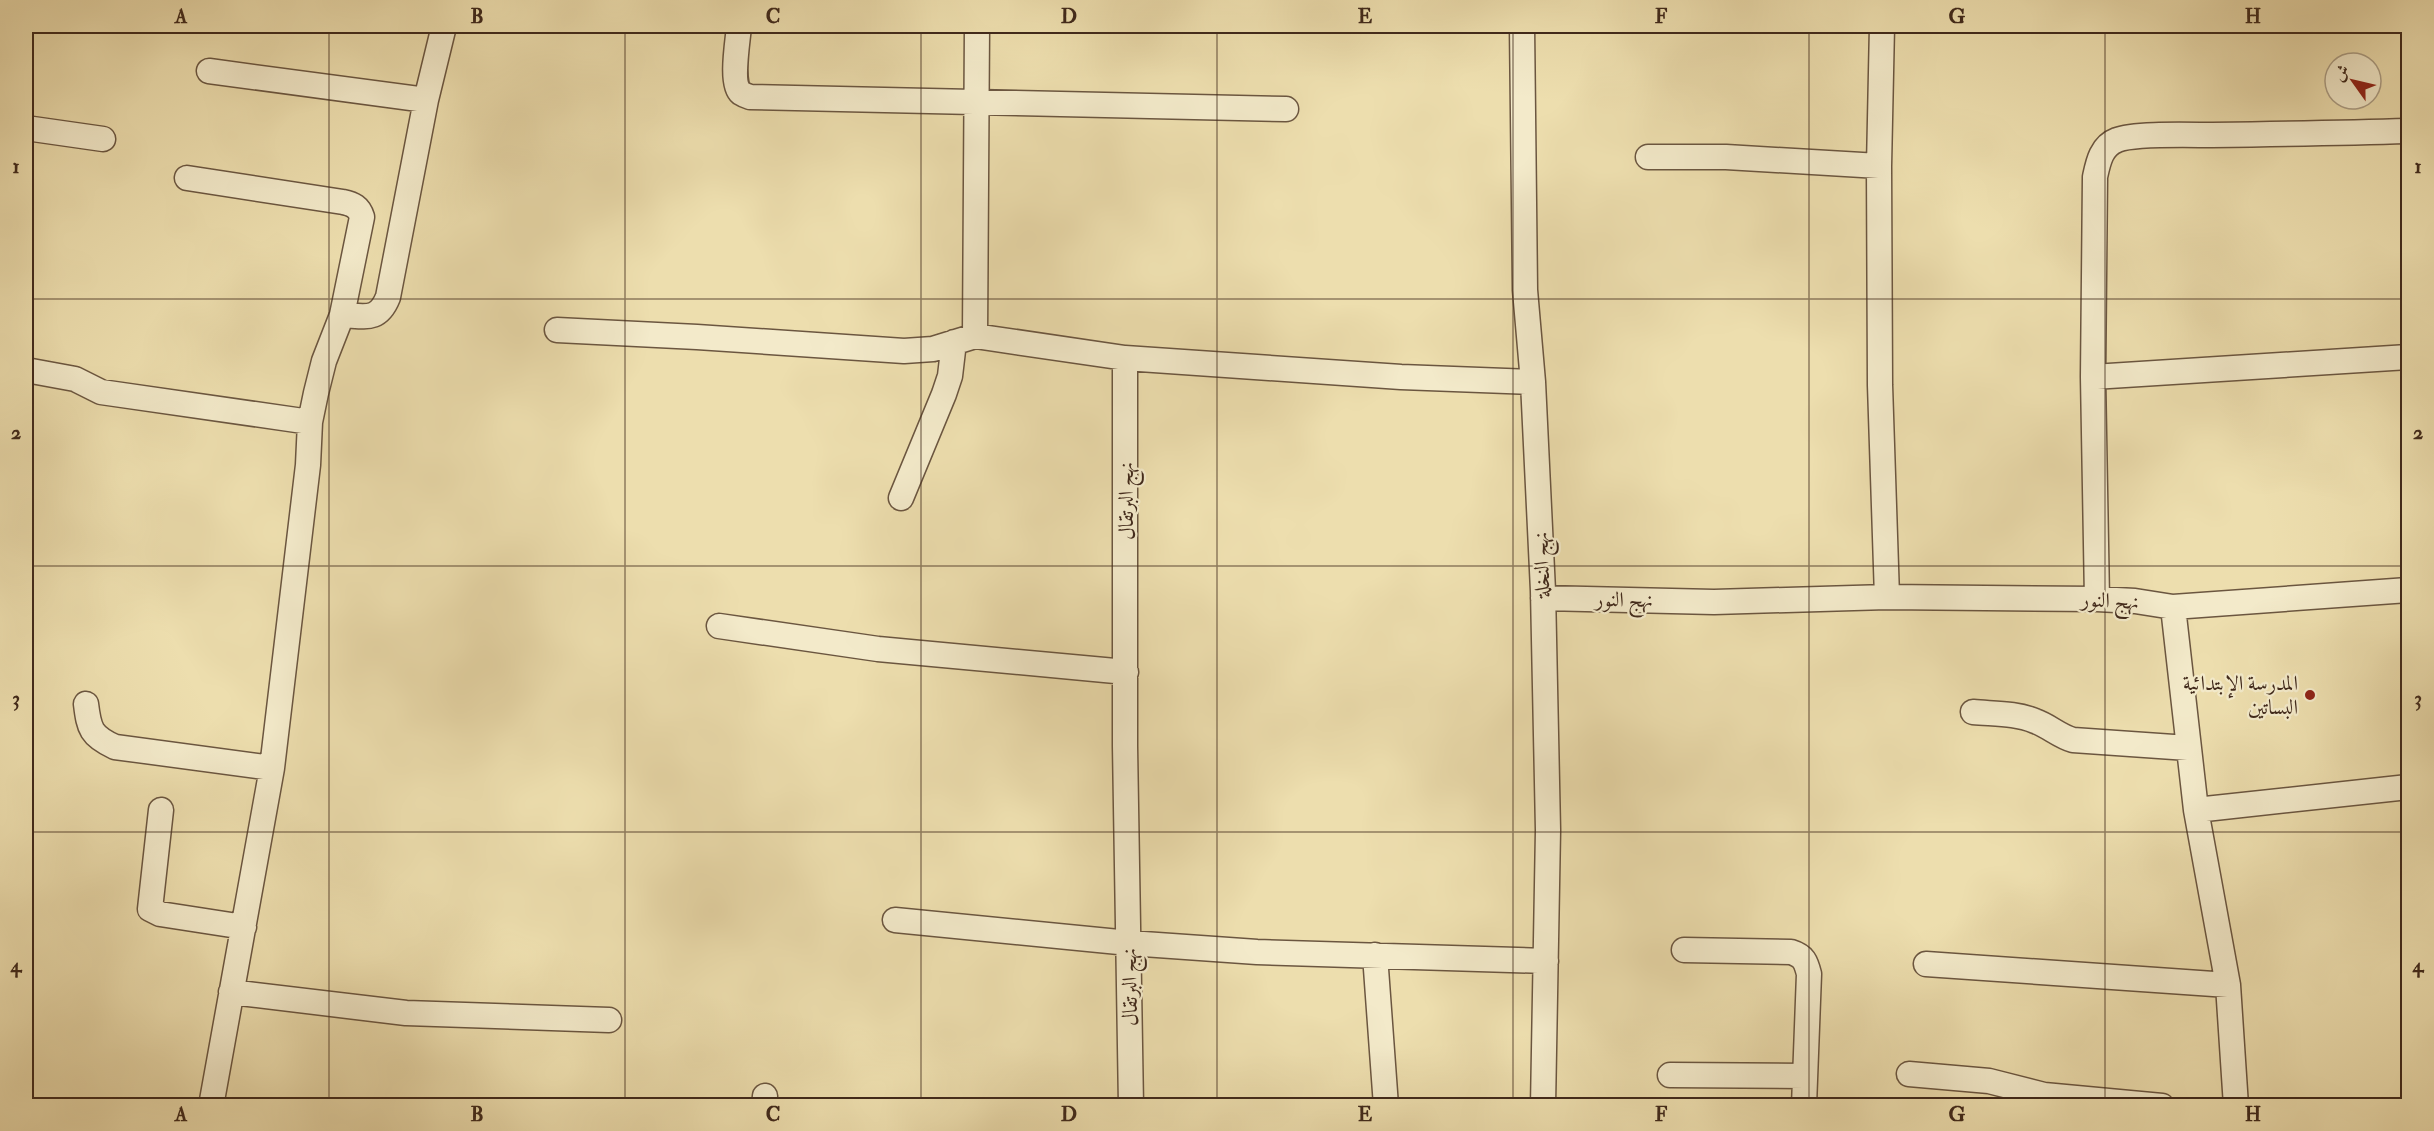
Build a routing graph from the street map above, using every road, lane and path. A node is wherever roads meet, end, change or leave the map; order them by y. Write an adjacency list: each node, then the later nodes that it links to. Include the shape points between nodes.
1 (444, 26): 7 (street)
2 (739, 26): 8 (street, via 736,87 750,97)
3 (977, 26): 8 (street)
4 (1522, 26): 23 (street, نهج النخلة, via 1526,290)
5 (1882, 26): 14 (street)
6 (209, 71): 7 (street)
7 (426, 100): 16 (street, via 384,308 375,315)
8 (975, 102): 9 (street); 18 (street)
9 (1286, 109)
10 (26, 128): 12 (street)
11 (2409, 130): 22 (street, via 2169,135 2124,138 2108,146 2101,154 2095,177)
12 (103, 140)
13 (1648, 157): 14 (street, via 1726,157)
14 (1879, 166): 27 (street, via 1880,385)
15 (186, 178): 16 (street, via 343,202 360,210 362,217)
16 (342, 315): 24 (street, via 324,361)
17 (557, 330): 18 (street, via 904,351 933,349)
18 (964, 339): 20 (street); 25 (street)
19 (2409, 357): 22 (street)
20 (1125, 358): 23 (street); 32 (street, نهج البرتقال)
21 (26, 370): 24 (street, via 75,378 101,392)
22 (2093, 376): 29 (street)
23 (1533, 382): 28 (street, نهج النخلة)
24 (310, 422): 36 (street)
25 (901, 498)
26 (2409, 590): 30 (street, نهج النور)
27 (1887, 597): 28 (street, نهج النور, via 1714,602); 29 (street, نهج النور)
28 (1543, 598): 45 (street, نهج النخلة, via 1548,830)
29 (2097, 599): 30 (street, نهج النور)
30 (2173, 607): 35 (street)
31 (719, 626): 32 (street, via 878,649)
32 (1126, 672): 42 (street, نهج البرتقال)
33 (86, 704): 36 (street, via 89,727 98,740 115,747)
34 (1973, 712): 35 (street, via 2031,719 2073,740)
35 (2188, 748): 39 (street)
36 (272, 768): 41 (street)
37 (2409, 787): 39 (street)
38 (161, 810): 41 (street, via 150,909 159,914)
39 (2196, 810): 47 (street)
40 (895, 920): 42 (street)
41 (244, 927): 48 (street)
42 (1129, 943): 44 (street); 54 (street, نهج البرتقال)
43 (1684, 950): 52 (street, via 1791,952 1806,960 1809,974)
44 (1376, 955): 45 (street); 55 (street)
45 (1546, 961): 56 (street, نهج النخلة)
46 (1926, 964): 47 (street)
47 (2228, 986): 59 (street)
48 (231, 992): 49 (street, via 406,1013); 53 (street)
49 (609, 1020)
50 (1909, 1074): 58 (street, via 1989,1081 2044,1095)
51 (1670, 1075): 52 (street)
52 (1805, 1076): 57 (street)
53 (210, 1106)
54 (1131, 1106)
55 (1386, 1106)
56 (1543, 1106)
57 (1804, 1106)
58 (2162, 1106)
59 (2236, 1106)

